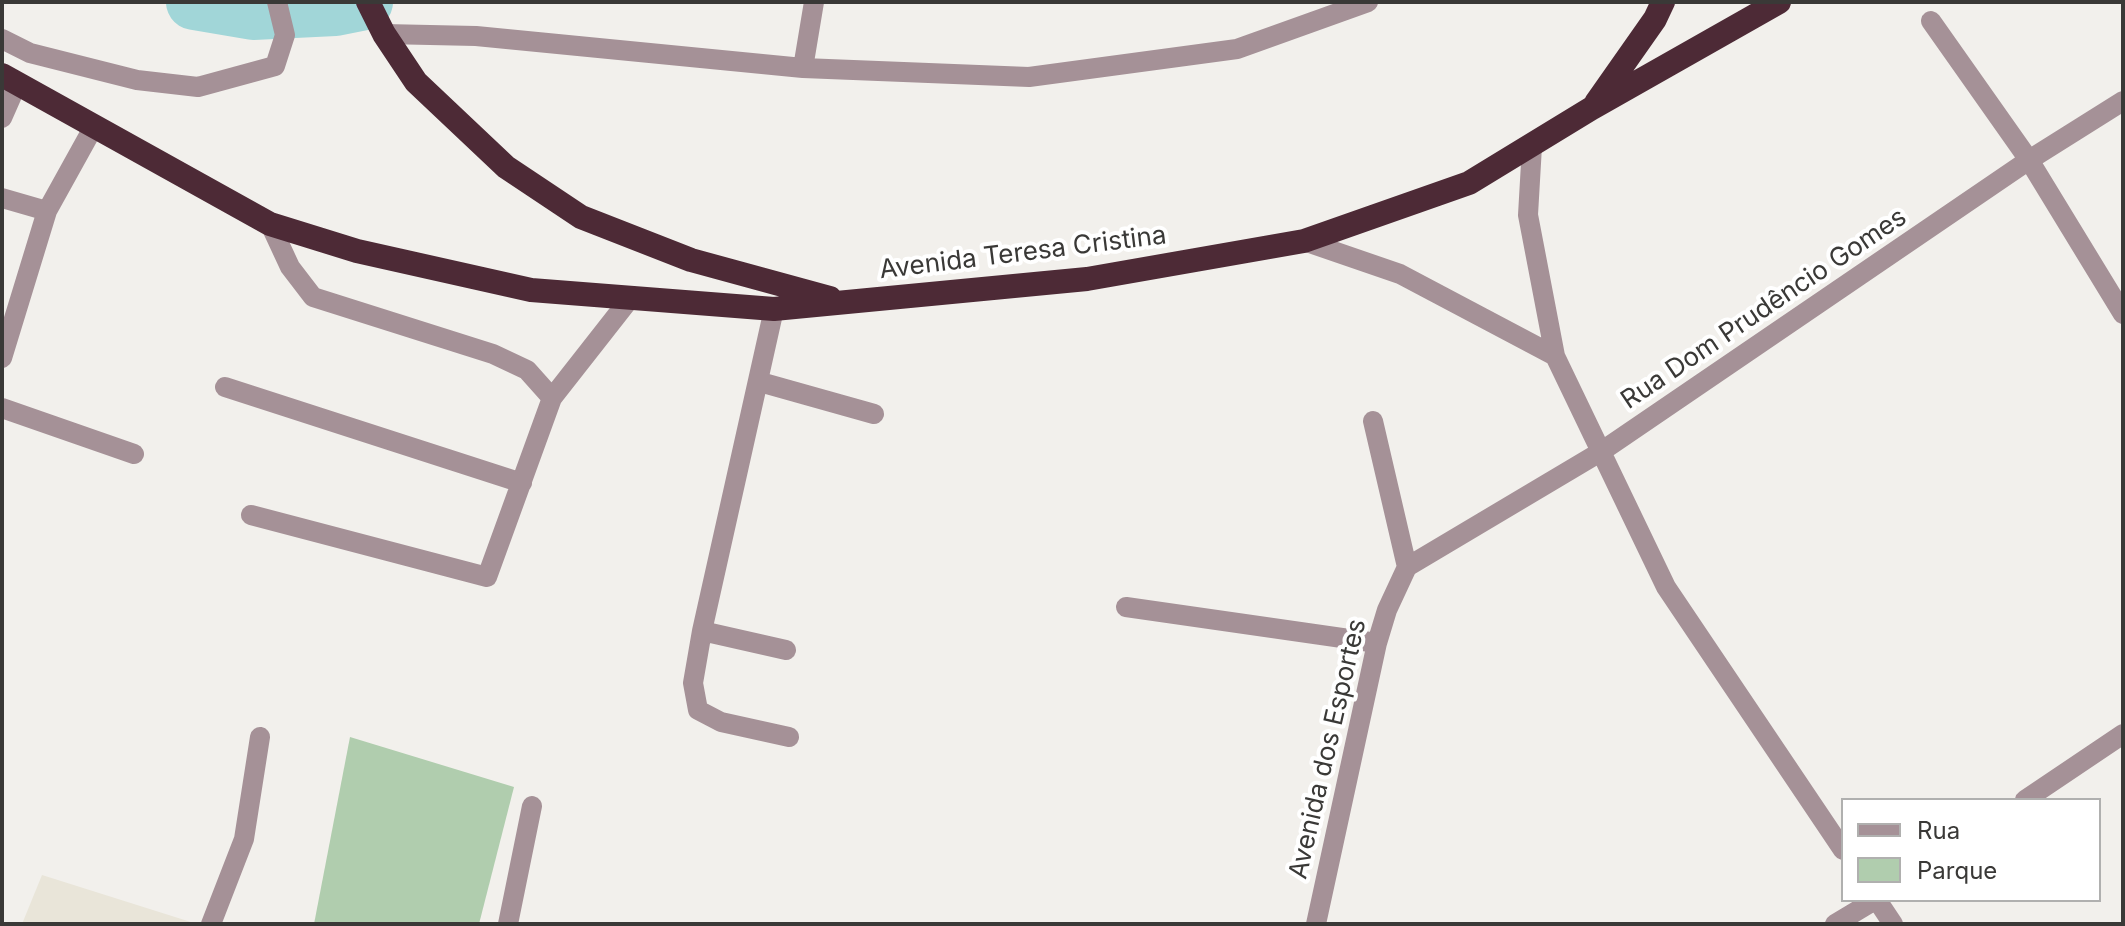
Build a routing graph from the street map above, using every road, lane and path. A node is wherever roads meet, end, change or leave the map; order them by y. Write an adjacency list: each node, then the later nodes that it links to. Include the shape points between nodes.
1 (277, 2): 9 (street, via 285,35 275,66 198,87 137,80 30,53)
2 (368, 2): 8 (highway)
3 (814, 2): 10 (street)
4 (1368, 2): 10 (street, via 1237,49 1029,77)
5 (1663, 2): 13 (highway)
6 (1779, 2): 13 (highway, Avenida Teresa Cristina)
7 (1931, 21): 17 (street)
8 (384, 34): 10 (street, via 476,36); 23 (highway, via 416,82 506,167 581,217 691,260)
9 (2, 39)
10 (803, 68)
11 (10, 80): 14 (street); 15 (highway, Avenida Teresa Cristina)
12 (2123, 101): 17 (street, Rua Dom Prudêncio Gomes)
13 (1592, 108): 16 (highway, Avenida Teresa Cristina)
14 (2, 118)
15 (93, 128): 19 (street); 20 (highway, Avenida Teresa Cristina)
16 (1532, 146): 21 (highway, Avenida Teresa Cristina, via 1469,183); 26 (street, via 1528,215)
17 (2029, 160): 25 (street); 34 (street, Rua Dom Prudêncio Gomes)
18 (2, 198): 19 (street)
19 (47, 211): 27 (street)
20 (270, 224): 22 (highway, Avenida Teresa Cristina, via 357,251 531,290); 30 (street, via 290,267 313,297 493,354 527,370)
21 (1304, 241): 23 (highway, Avenida Teresa Cristina, via 1087,279); 26 (street, via 1400,274)
22 (632, 296): 24 (highway, Avenida Teresa Cristina); 30 (street)
23 (843, 301): 24 (highway, Avenida Teresa Cristina)
24 (774, 309): 28 (street)
25 (2123, 314)
26 (1555, 356): 34 (street)
27 (2, 358)
28 (760, 382): 32 (street); 40 (street)
29 (225, 387): 36 (street)
30 (552, 398): 36 (street)
31 (2, 408): 35 (street)
32 (874, 414)
33 (1373, 421): 38 (street)
34 (1602, 451): 38 (street, Rua Dom Prudêncio Gomes); 48 (street, via 1666,587)
35 (134, 454)
36 (522, 483): 37 (street, via 487,577)
37 (251, 515)
38 (1407, 567): 41 (street, Avenida dos Esportes)
39 (1126, 607): 41 (street)
40 (702, 631): 42 (street); 45 (street, via 693,683 698,710 721,722)
41 (1377, 643): 53 (street, Avenida dos Esportes)
42 (786, 650)
43 (2123, 734): 46 (street)
44 (260, 737): 51 (street, via 244,839)
45 (789, 737)
46 (2028, 798)
47 (532, 806): 52 (street)
48 (1841, 847)
49 (1873, 902): 54 (street)
50 (1877, 902): 55 (street)
51 (211, 924)
52 (508, 924)
53 (1316, 924)
54 (1835, 924)
55 (1893, 924)

